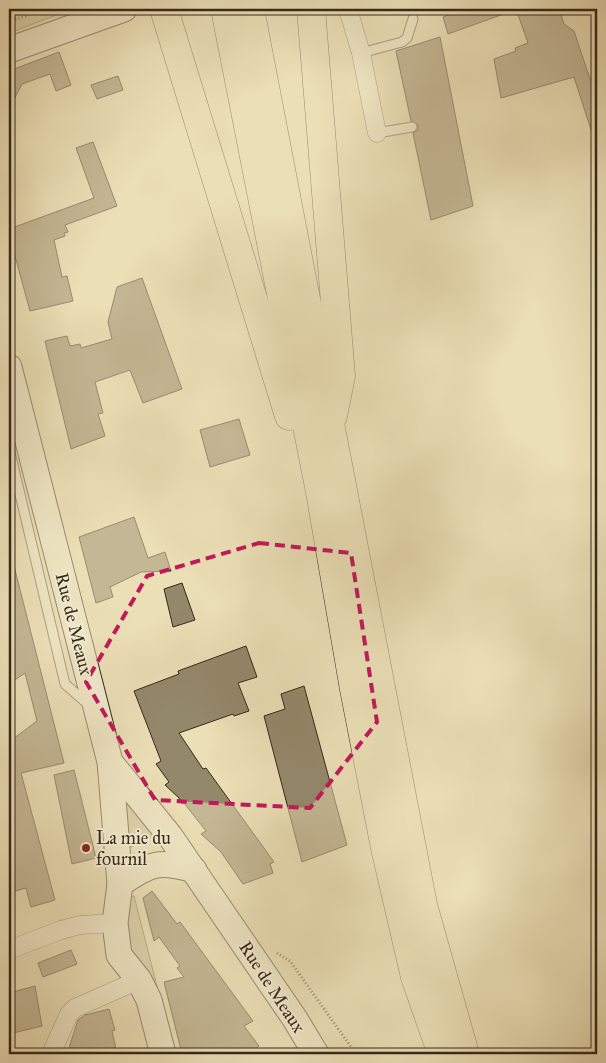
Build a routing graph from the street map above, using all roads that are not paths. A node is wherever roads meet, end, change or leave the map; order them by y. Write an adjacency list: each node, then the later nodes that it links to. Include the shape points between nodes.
1 (124, 9): 8 (main road)
2 (164, 9): 15 (highway, via 294,437)
3 (225, 9): 15 (highway)
4 (250, 9): 13 (highway)
5 (311, 9): 13 (highway, via 341,376)
6 (348, 9): 9 (street)
7 (413, 19): 9 (lane, via 407,38 402,42)
8 (10, 49)
9 (361, 54): 11 (street)
10 (412, 127): 11 (lane)
11 (377, 133)
12 (10, 377): 16 (main road, Rue de Meaux)
13 (330, 430): 27 (highway, via 423,905)
14 (9, 448): 16 (lane, via 65,684)
15 (320, 492): 26 (highway, via 385,848 416,977)
16 (96, 712): 17 (main road, Rue de Meaux)
17 (110, 762): 18 (main road, Rue de Meaux); 19 (main road, Rue de Meaux)
18 (194, 870): 19 (main road, via 170,863 156,864); 25 (main road, Rue de Meaux)
19 (120, 884): 20 (main road, Rue de Meaux)
20 (115, 923): 21 (street, via 80,925); 22 (main road, Rue de Meaux, via 119,955)
21 (9, 950)
22 (139, 980): 23 (street, via 75,1008 69,1014); 24 (main road, Rue de Meaux, via 149,1000)
23 (51, 1054)
24 (164, 1054)
25 (316, 1054)
26 (442, 1054)
27 (465, 1054)

